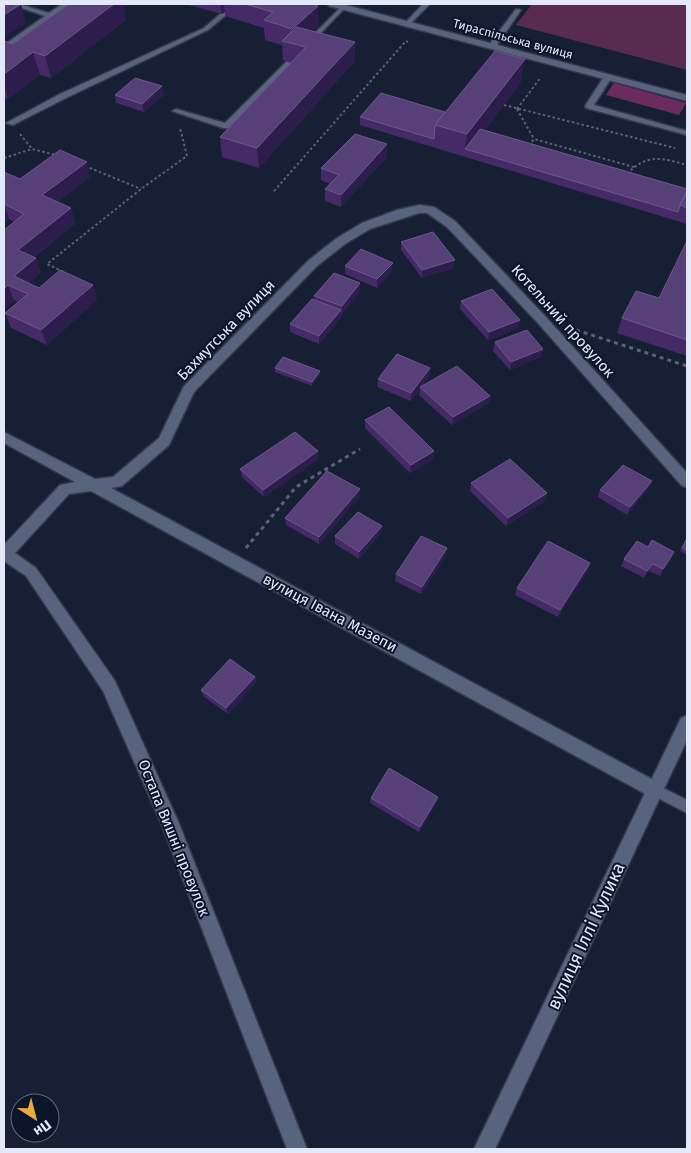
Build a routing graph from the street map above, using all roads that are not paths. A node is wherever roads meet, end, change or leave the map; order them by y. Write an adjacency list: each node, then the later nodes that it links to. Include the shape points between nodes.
1 (13, 4): 8 (lane)
2 (66, 4): 8 (lane)
3 (236, 4): 15 (lane, via 206,29)
4 (332, 4): 6 (street, Тираспільська вулиця)
5 (427, 4): 9 (lane)
6 (343, 7): 9 (street, Тираспільська вулиця); 14 (lane, via 226,126)
7 (518, 10): 10 (lane)
8 (50, 15): 11 (lane)
9 (407, 24): 10 (street, Тираспільська вулиця)
10 (492, 46): 12 (street, Тираспільська вулиця)
11 (4, 48)
12 (608, 77): 13 (street, Тираспільська вулиця); 16 (lane, via 589,106)
13 (687, 98)
14 (176, 111)
15 (10, 123)
16 (687, 133)
17 (401, 213): 19 (street, Котельний провулок, via 419,209 440,215 541,319); 20 (street, Бахмутська вулиця, via 366,226 313,263 190,389 164,440 117,482)
18 (4, 437): 20 (street, вулиця Івана Мазепи)
19 (687, 482)
20 (94, 486): 21 (street, Бахмутська вулиця, via 65,489); 23 (street, вулиця Івана Мазепи)
21 (4, 554): 25 (street, Остапа Вишні провулок, via 31,572 109,686 169,821)
22 (687, 723): 23 (street, вулиця Іллі Кулика)
23 (655, 790): 24 (lane); 26 (street, вулиця Іллі Кулика)
24 (687, 807)
25 (297, 1149)
26 (484, 1149)

